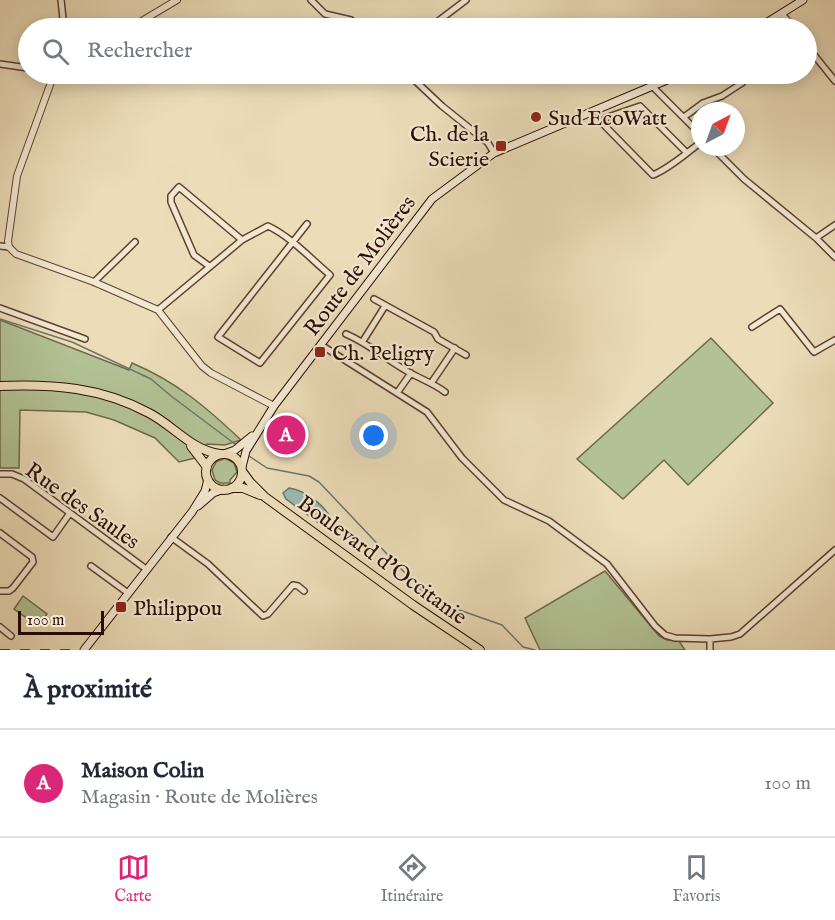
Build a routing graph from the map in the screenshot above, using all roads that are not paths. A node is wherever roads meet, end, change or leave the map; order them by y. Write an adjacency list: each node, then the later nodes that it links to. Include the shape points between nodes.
1 (61, 0): 8 (street)
2 (177, 0): 9 (street)
3 (310, 0): 10 (street, via 325,14)
4 (466, 0): 11 (street)
5 (803, 0): 6 (main road)
6 (793, 3): 7 (main road)
7 (782, 14): 12 (main road); 13 (street)
8 (63, 18)
9 (147, 18)
10 (340, 18)
11 (442, 18)
12 (775, 18)
13 (785, 18)
14 (817, 58): 17 (street)
15 (0, 64): 16 (street)
16 (18, 67)
17 (835, 81)
18 (50, 84): 36 (street, via 17,176)
19 (419, 84): 26 (street, via 488,143)
20 (659, 84): 22 (main road, Route de Molières)
21 (738, 84): 23 (street)
22 (653, 87): 23 (street); 26 (main road, Route de Molières)
23 (684, 117): 24 (street)
24 (691, 124)
25 (691, 150): 27 (street)
26 (494, 153): 49 (main road, Route de Molières, via 432,199)
27 (687, 153): 27 (street, via 653,175 603,124 605,118 640,106)
28 (721, 156): 31 (street)
29 (307, 224): 34 (street)
30 (835, 225): 31 (street)
31 (816, 238): 37 (street)
32 (242, 240): 34 (street, via 268,226); 38 (street); 38 (street, via 179,187 171,202 194,255)
33 (135, 242): 39 (street)
34 (292, 243): 34 (street, via 218,337 260,363 330,275)
35 (0, 246): 36 (street)
36 (9, 247): 39 (street, via 16,254)
37 (835, 257)
38 (208, 266): 43 (street)
39 (94, 282): 43 (street)
40 (374, 299): 41 (street)
41 (385, 306): 48 (street); 50 (street)
42 (0, 308): 46 (street)
43 (159, 310): 57 (street, via 202,366)
44 (752, 327): 47 (street, via 780,309 814,352)
45 (346, 334): 48 (street)
46 (85, 339)
47 (835, 340)
48 (363, 341): 52 (street)
49 (321, 345): 56 (street); 57 (main road, Route de Molières)
50 (455, 348): 51 (street); 53 (street)
51 (466, 355)
52 (411, 373): 53 (street); 56 (street)
53 (432, 382): 55 (street)
54 (0, 386): 59 (main road, via 63,386 110,396 150,413)
55 (445, 392)
56 (398, 393): 80 (street, via 427,412 462,458 504,500 549,521 607,564 665,635)
57 (274, 406): 58 (main road, Route de Molières)
58 (256, 432): 60 (main road, Route de Molières, via 238,448); 62 (main road, Route de Molières, via 243,456)
59 (189, 442): 60 (main road, via 209,453); 61 (main road)
60 (222, 454): 61 (main road, via 210,460); 62 (main road, via 235,457)
61 (207, 467): 64 (main road)
62 (242, 469): 65 (main road, via 239,482); 66 (main road, Boulevard d'Occitanie)
63 (0, 474): 69 (street, Rue des Saules, via 18,475)
64 (208, 479): 65 (main road, via 216,487); 68 (main road)
65 (228, 489): 66 (main road, Boulevard d'Occitanie, via 243,488); 68 (main road, via 213,493)
66 (264, 497): 82 (main road, Boulevard d'Occitanie)
67 (0, 498): 69 (street, via 53,537)
68 (192, 512): 71 (main road)
69 (70, 513): 74 (street, Rue des Saules)
70 (0, 533): 75 (street, via 32,557 33,562 13,588)
71 (171, 537): 74 (main road); 76 (street, via 208,564 264,616 293,585)
72 (835, 550): 80 (street, via 743,632)
73 (91, 566): 77 (street)
74 (146, 569): 77 (main road)
75 (0, 591)
76 (303, 591)
77 (128, 593): 81 (main road)
78 (0, 627): 79 (street)
79 (11, 636)
80 (710, 639): 83 (street)
81 (84, 650)
82 (480, 650)
83 (710, 650)

